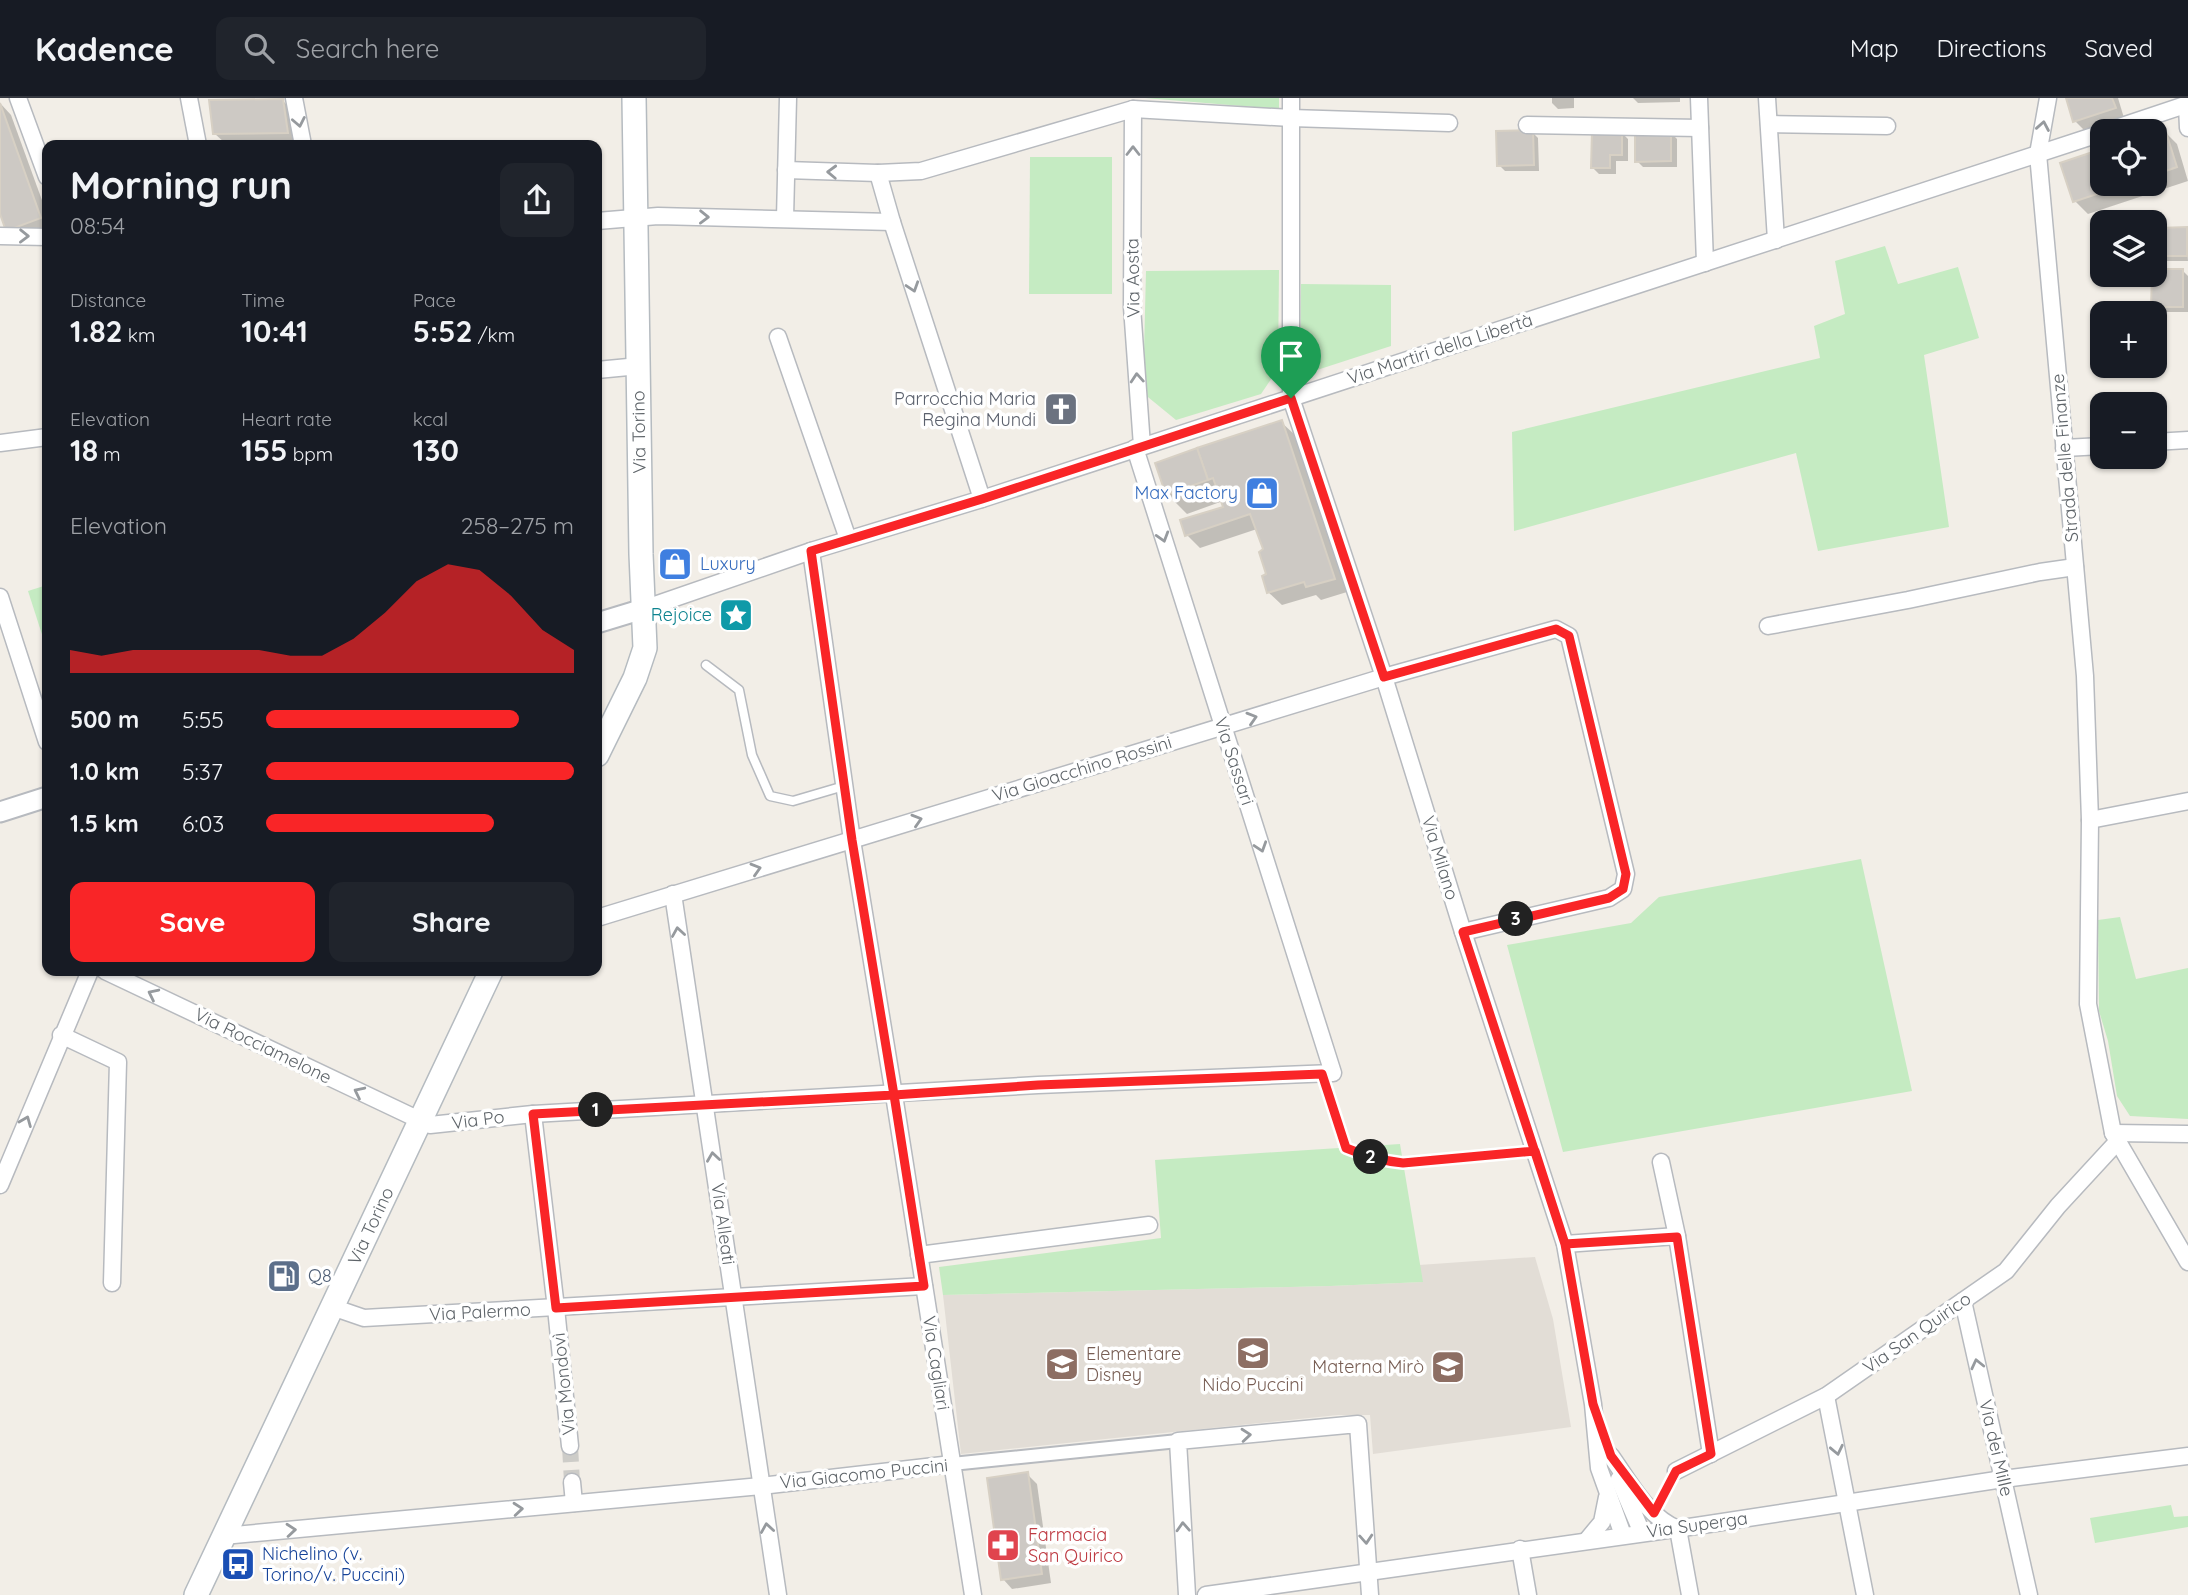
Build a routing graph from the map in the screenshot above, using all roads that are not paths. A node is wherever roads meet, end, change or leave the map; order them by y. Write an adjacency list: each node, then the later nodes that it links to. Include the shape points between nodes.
1 (18, 98): 24 (street)
2 (190, 98): 21 (street)
3 (294, 98): 22 (street, one-way to 22)
4 (634, 98): 28 (main road, Via Torino)
5 (788, 98): 25 (street)
6 (1291, 98): 12 (street, Via Milano)
7 (1699, 98): 18 (street)
8 (1768, 98): 15 (street)
9 (2048, 98): 23 (street, Strada delle Finanze, one-way to 9)
10 (2188, 105): 13 (street); 19 (street)
11 (1133, 108): 12 (street); 26 (street, via 921,171); 43 (street, Via Aosta, one-way to 11, via 1132,307)
12 (1291, 118): 14 (street); 38 (street, Via Milano)
13 (2144, 119)
14 (1449, 123)
15 (1769, 124): 17 (street); 33 (street)
16 (1527, 125): 18 (street)
17 (1886, 126)
18 (1700, 128): 34 (street)
19 (2188, 128)
20 (2090, 137): 23 (street, Via Martiri della Libertà)
21 (197, 140)
22 (302, 140)
23 (2038, 154): 33 (street, Via Martiri della Libertà); 45 (street, Strada delle Finanze)
24 (42, 163)
25 (786, 170): 26 (street, one-way to 25); 27 (street)
26 (878, 173): 30 (street)
27 (785, 218): 28 (street, one-way to 27); 30 (street)
28 (636, 219): 29 (street); 36 (main road, Via Torino)
29 (602, 221)
30 (892, 222): 46 (street, one-way to 46)
31 (0, 236): 32 (street, one-way to 32)
32 (42, 237)
33 (1776, 240): 34 (street, Via Martiri della Libertà)
34 (1705, 263): 38 (street, Via Martiri della Libertà)
35 (778, 337): 47 (street)
36 (639, 366): 37 (street); 51 (main road, Via Torino)
37 (602, 370)
38 (1291, 398): 43 (street, Via Martiri della Libertà); 55 (street, Via Milano)
39 (42, 438): 42 (street)
40 (2188, 440): 41 (street)
41 (2167, 441)
42 (0, 443)
43 (1139, 447): 46 (street, Via Martiri della Libertà); 57 (street, Via Sassari, one-way to 57)
44 (2090, 447): 45 (street)
45 (2064, 448): 49 (street, Strada delle Finanze)
46 (982, 499): 47 (street, Via Martiri della Libertà)
47 (848, 539): 48 (street, Via Martiri della Libertà)
48 (811, 551): 51 (street, Via Martiri della Libertà); 59 (street, Via Cagliari)
49 (2074, 567): 53 (street); 63 (street, Strada delle Finanze, via 2085,676)
50 (0, 597): 56 (street)
51 (643, 609): 52 (street); 58 (main road, Via Torino, via 645,648 639,668)
52 (602, 621)
53 (1768, 626)
54 (706, 665): 59 (lane, via 739,690 752,755 771,796 793,801)
55 (1384, 677): 57 (street, Via Gioacchino Rossini, one-way to 55); 67 (street, Via Milano); 67 (street, Via Gioacchino Rossini, via 1556,629 1569,636 1626,874 1623,889 1609,898)
56 (42, 727)
57 (1223, 727): 64 (street, Via Gioacchino Rossini, one-way to 57); 72 (street, Via Sassari, one-way to 72)
58 (602, 745)
59 (844, 786): 64 (street, Via Cagliari)
60 (42, 799): 62 (street)
61 (2188, 801): 63 (street)
62 (0, 812)
63 (2090, 820): 78 (street, Strada delle Finanze, via 2088,1004)
64 (852, 840): 65 (street, Via Gioacchino Rossini, one-way to 64); 73 (street, Via Cagliari)
65 (673, 894): 66 (street, Via Gioacchino Rossini); 74 (street, Via Alleati, one-way to 65)
66 (602, 916)
67 (1463, 932): 83 (street, Via Milano)
68 (88, 976): 71 (street)
69 (115, 976): 76 (street, Via Rocciamelone, one-way to 69)
70 (489, 976): 76 (main road, Via Torino)
71 (61, 1035): 80 (street, one-way to 71); 86 (street, via 118,1062)
72 (1328, 1074): 73 (street, Via Po)
73 (894, 1095): 74 (street, Via Po); 84 (street, Via Cagliari)
74 (706, 1104): 75 (street, Via Po); 88 (street, Via Alleati, one-way to 74)
75 (533, 1114): 76 (street, Via Po, via 442,1125); 91 (street, Via Mondovì)
76 (420, 1122): 90 (main road, Via Torino)
77 (2188, 1134): 78 (street)
78 (2115, 1137): 85 (street, Strada delle Finanze); 89 (street, Via San Quirico, via 2006,1271)
79 (1661, 1162): 82 (street)
80 (0, 1185)
81 (1149, 1224): 84 (street)
82 (1677, 1237): 83 (street); 96 (street)
83 (1565, 1244): 93 (street, Via Milano)
84 (919, 1255): 87 (street, Via Cagliari)
85 (2188, 1262)
86 (112, 1283)
87 (924, 1286): 88 (street, Via Palermo); 99 (street, Via Cagliari)
88 (734, 1297): 91 (street, Via Palermo); 103 (street, Via Alleati)
89 (1963, 1301): 92 (street, Via San Quirico); 101 (street, Via dei Mille, one-way to 89)
90 (332, 1307): 91 (street, Via Palermo, via 363,1318); 110 (main road, Via Torino)
91 (556, 1308): 95 (street, Via Mondovì)
92 (1826, 1396): 96 (street, Via San Quirico); 106 (street, one-way to 106)
93 (1593, 1404): 97 (street, Via Milano); 104 (street, Via Milano, via 1599,1468)
94 (1178, 1441): 99 (street, Via Giacomo Puccini); 113 (street, Via Giacomo Puccini, one-way to 113, via 1358,1424); 117 (street, one-way to 94)
95 (570, 1446)
96 (1711, 1454): 100 (street, Via San Quirico)
97 (1611, 1456): 107 (street, via 1641,1498); 108 (street, Via Milano)
98 (2188, 1456): 101 (street, Via Superga)
99 (952, 1464): 103 (street, Via Giacomo Puccini); 116 (street, Via Cagliari)
100 (1676, 1471)
101 (2003, 1479): 106 (street, Via Superga); 123 (street, Via dei Mille)
102 (572, 1482): 105 (street)
103 (761, 1486): 105 (street, Via Giacomo Puccini); 115 (street, Via Alleati, one-way to 103)
104 (1608, 1492): 109 (street, Via Milano); 111 (street, via 1602,1522)
105 (574, 1503): 110 (street, Via Giacomo Puccini, one-way to 105)
106 (1849, 1503): 107 (street, Via Superga); 122 (street)
107 (1678, 1529): 108 (street, Via Superga); 121 (street)
108 (1642, 1533): 109 (street, Via Superga)
109 (1623, 1535): 111 (street, Via Superga)
110 (223, 1536): 114 (main road, Via Torino)
111 (1587, 1540): 112 (street, Via Superga)
112 (1520, 1549): 113 (street, Via Superga); 120 (street)
113 (1368, 1572): 118 (street, Via Superga); 119 (street)
114 (196, 1595)
115 (778, 1595)
116 (973, 1595)
117 (1187, 1595)
118 (1206, 1595)
119 (1370, 1595)
120 (1528, 1595)
121 (1690, 1595)
122 (1865, 1595)
123 (2029, 1595)

